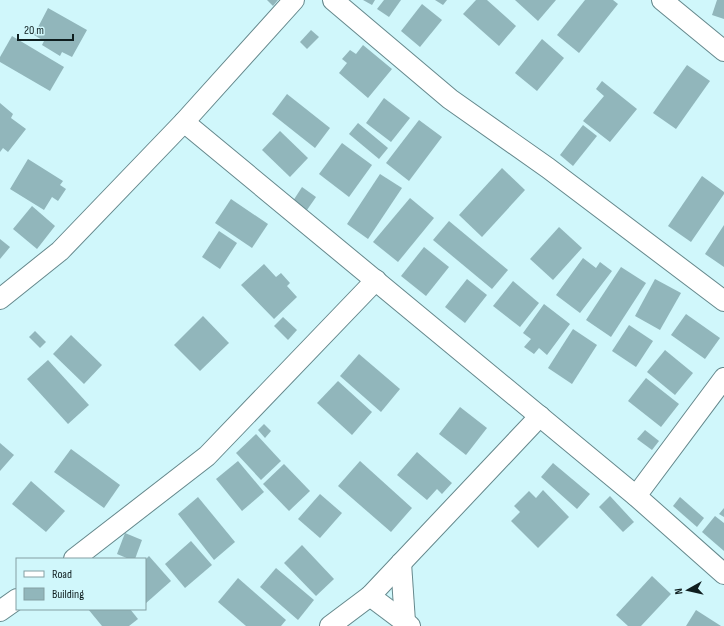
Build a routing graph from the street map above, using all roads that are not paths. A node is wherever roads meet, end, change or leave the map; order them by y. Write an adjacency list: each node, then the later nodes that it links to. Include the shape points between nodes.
1 (294, 0): 5 (street)
2 (333, 0): 8 (street, via 450,99 548,168)
3 (662, 0): 4 (street)
4 (724, 51)
5 (184, 122): 6 (street); 7 (street, via 60,251)
6 (376, 280): 10 (street); 12 (street, via 207,456)
7 (0, 299)
8 (724, 301)
9 (724, 378): 11 (street)
10 (540, 416): 11 (street); 13 (street)
11 (636, 496): 14 (street)
12 (75, 558)
13 (401, 563): 15 (street); 18 (street)
14 (724, 574)
15 (370, 596): 18 (street); 19 (street)
16 (16, 600): 17 (street)
17 (0, 611)
18 (407, 624)
19 (330, 626)

